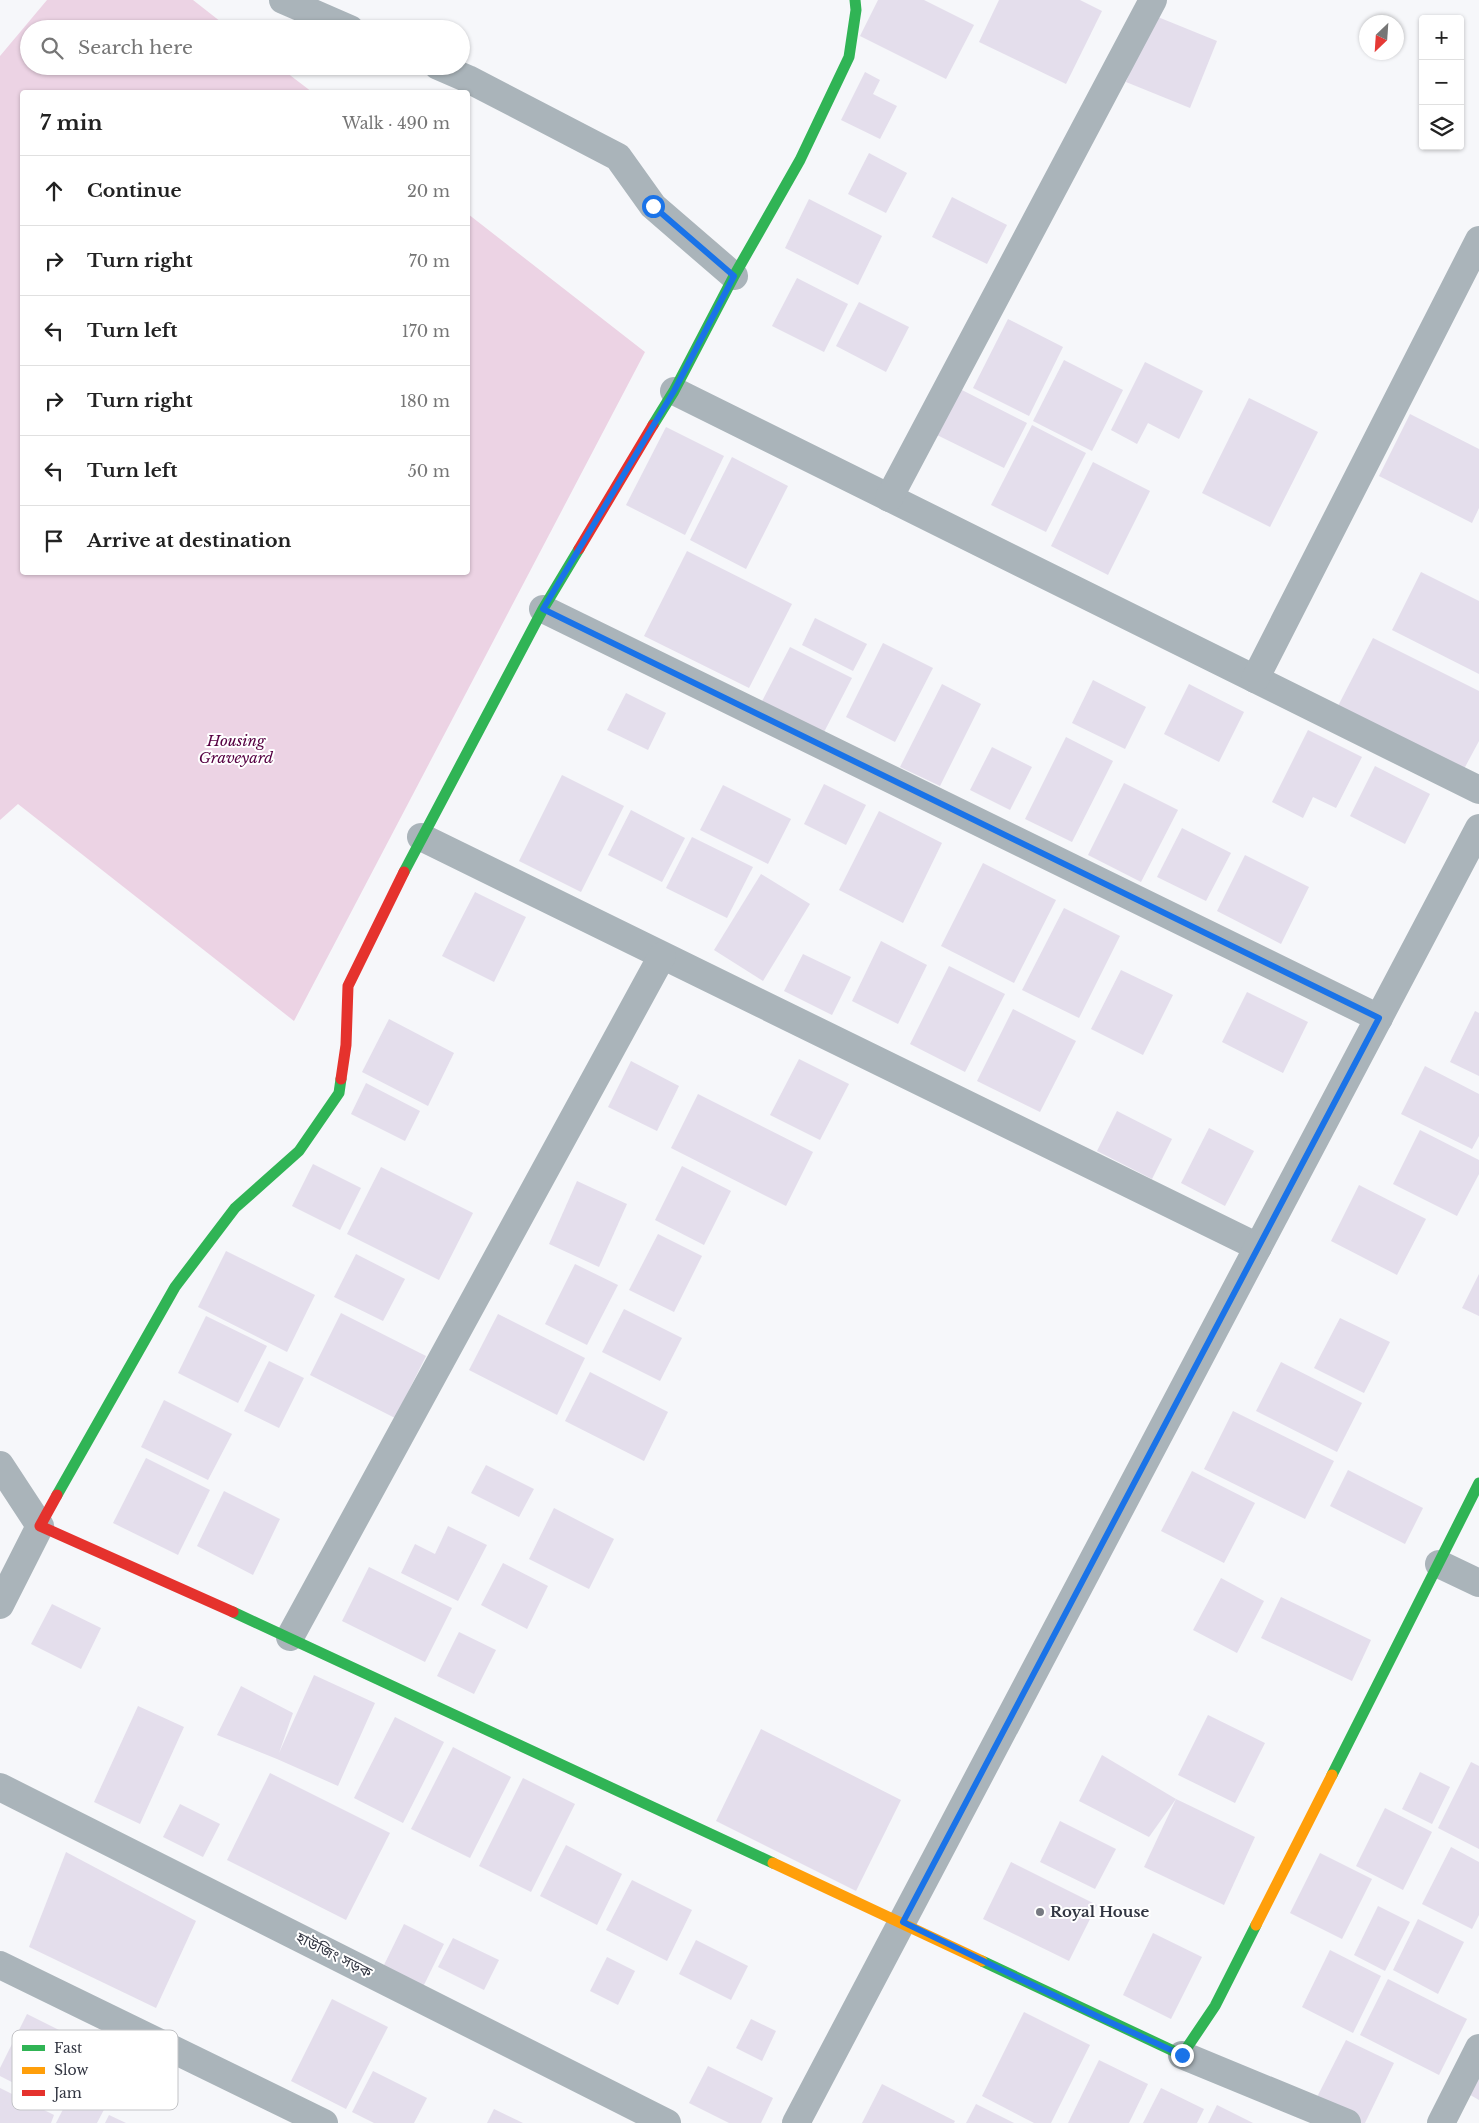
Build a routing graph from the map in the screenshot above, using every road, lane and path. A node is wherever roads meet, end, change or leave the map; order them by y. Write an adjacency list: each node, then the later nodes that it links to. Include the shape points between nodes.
1 (282, 0): 4 (street)
2 (855, 0): 7 (street, via 849,57 800,160)
3 (1153, 0): 9 (street)
4 (329, 20)
5 (459, 75): 7 (street, via 618,157 653,206)
6 (1479, 240): 11 (street)
7 (734, 276): 8 (street)
8 (674, 391): 9 (street); 10 (street)
9 (889, 498): 11 (street)
10 (543, 609): 14 (street); 16 (street)
11 (1255, 679): 12 (street)
12 (1479, 790)
13 (1479, 828): 16 (street)
14 (421, 837): 15 (street); 20 (street, via 348,986 346,1045 339,1092 299,1151 235,1208 175,1287)
15 (662, 956): 17 (street); 24 (street)
16 (1379, 1018): 17 (street)
17 (1258, 1247): 26 (street)
18 (0, 1465): 20 (street)
19 (1479, 1483): 21 (street)
20 (40, 1526): 23 (street); 24 (street)
21 (1439, 1564): 22 (street); 31 (street, via 1215,2006)
22 (1479, 1584)
23 (0, 1606)
24 (290, 1637): 26 (street)
25 (0, 1787): 33 (street, হাউজিং সড়ক)
26 (903, 1922): 31 (street); 34 (street)
27 (0, 1965): 28 (street)
28 (133, 2030)
29 (1479, 2048): 36 (street)
30 (178, 2052): 32 (street)
31 (1182, 2055): 35 (street)
32 (324, 2123)
33 (667, 2123)
34 (796, 2123)
35 (1347, 2123)
36 (1440, 2123)

